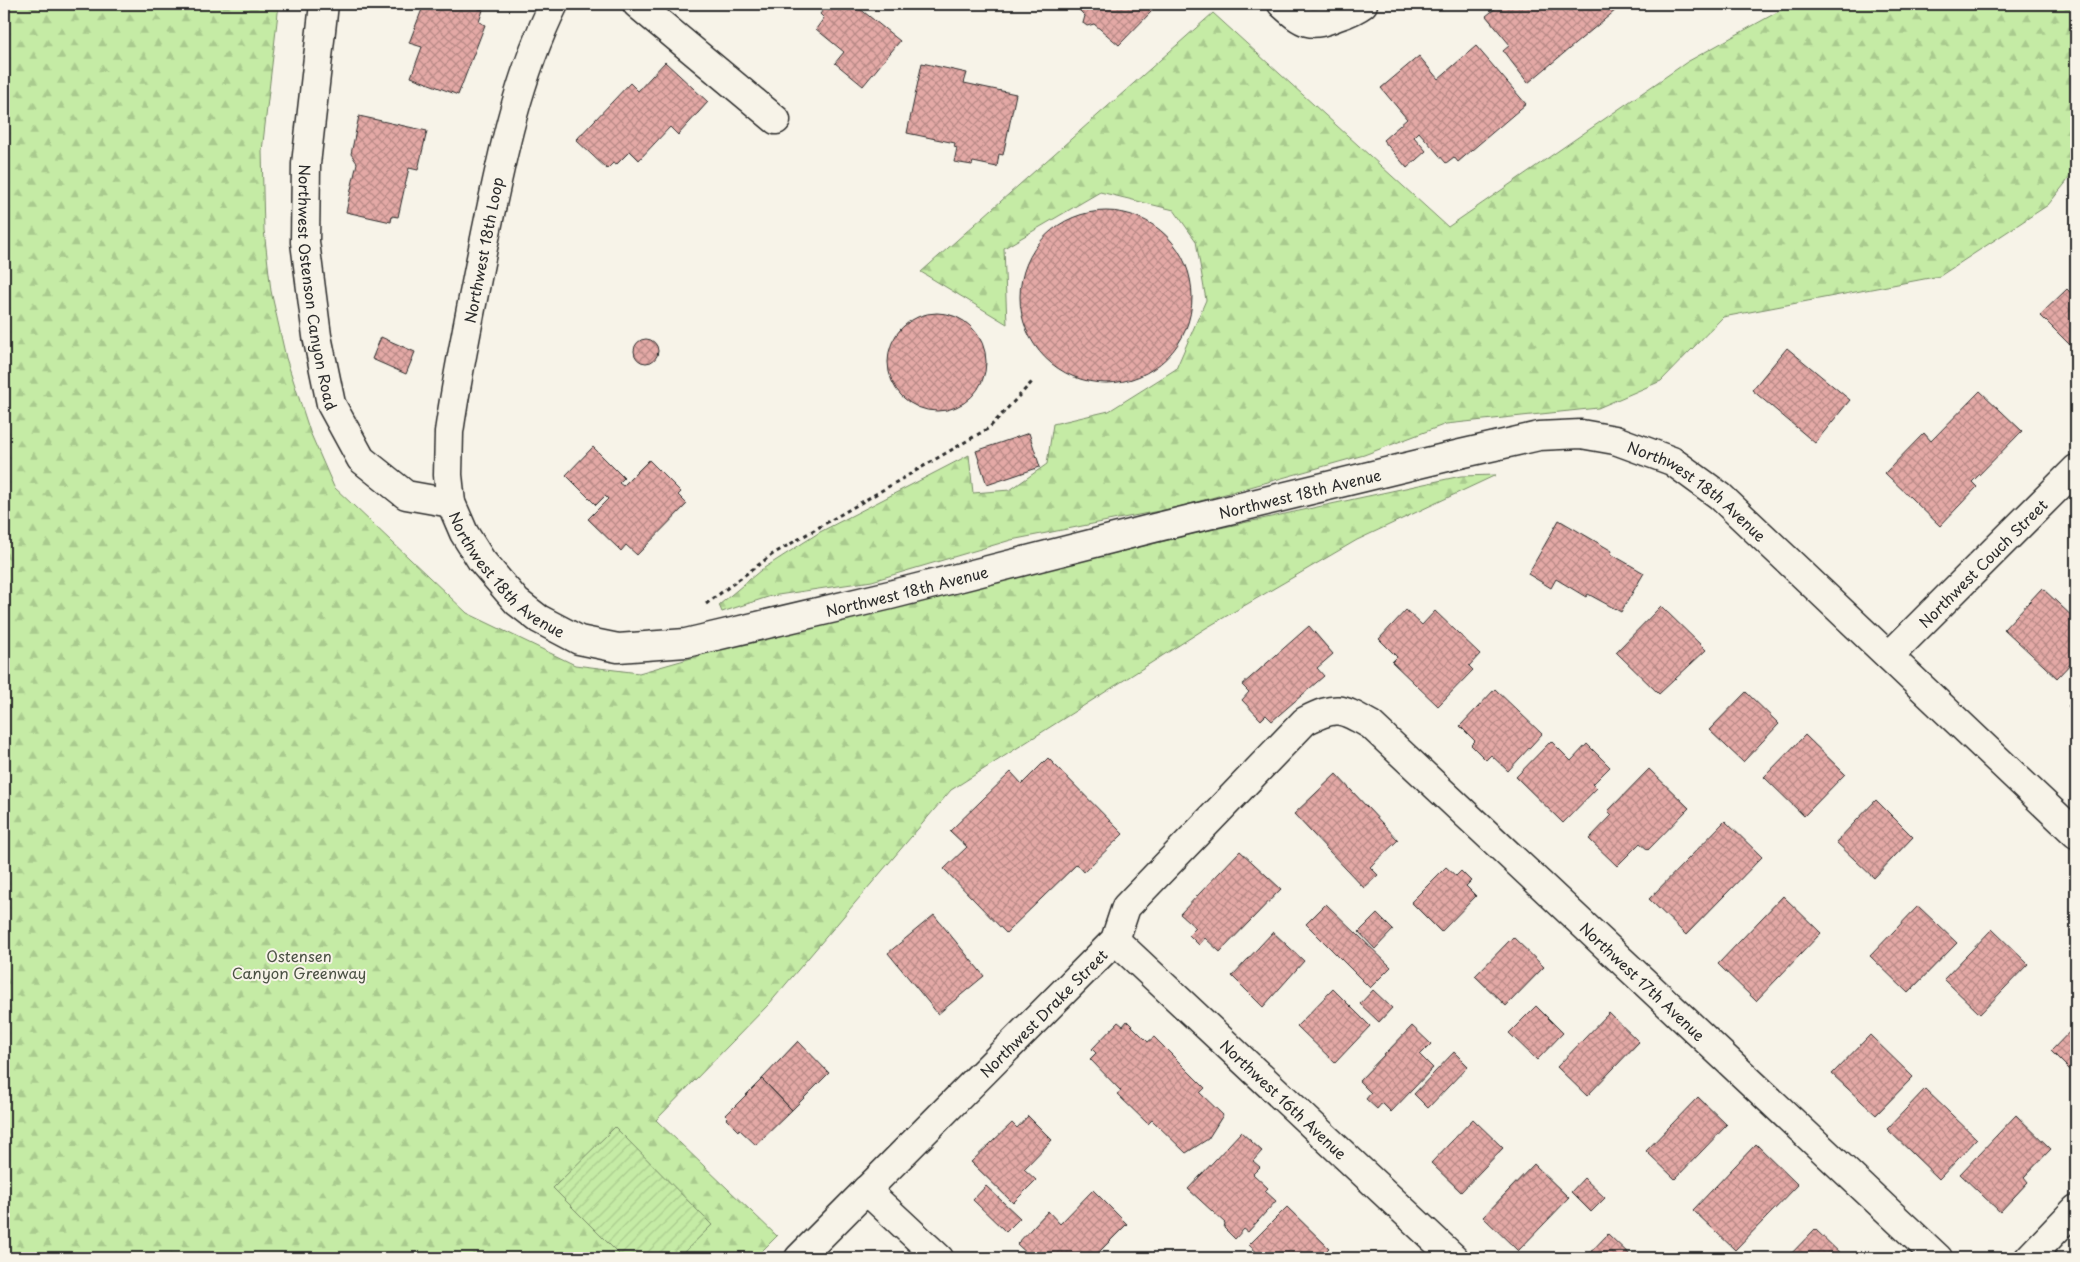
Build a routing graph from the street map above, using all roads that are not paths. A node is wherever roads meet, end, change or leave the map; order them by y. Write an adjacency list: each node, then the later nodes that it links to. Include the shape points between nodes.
1 (324, 4): 8 (street, Northwest Ostenson Canyon Road, via 306,164 305,242 330,404 361,459 406,495)
2 (554, 4): 8 (street, Northwest 18th Loop, via 517,99 498,171 450,424 448,475)
3 (637, 4): 6 (street)
4 (1282, 4): 5 (street, via 1297,18 1318,24)
5 (1363, 4)
6 (776, 120)
7 (2076, 469): 9 (street, Northwest Couch Street)
8 (451, 503): 9 (street, Northwest 18th Avenue, via 481,560 517,602 539,619 578,640 618,648 686,643 1460,454 1539,436 1581,434 1615,440 1672,461 1712,490)
9 (1889, 656): 11 (street, Northwest 18th Avenue)
10 (1344, 710): 12 (street, Northwest Drake Street, via 1327,710 1306,722 1126,907); 18 (street, Northwest 17th Avenue, via 1371,725)
11 (2076, 834)
12 (1116, 940): 13 (street, Northwest Drake Street); 17 (street, Northwest 16th Avenue)
13 (866, 1190): 15 (street, Northwest Drake Street); 16 (street)
14 (2076, 1209): 19 (street)
15 (799, 1258)
16 (939, 1258)
17 (1454, 1258)
18 (1938, 1258)
19 (2029, 1258)

